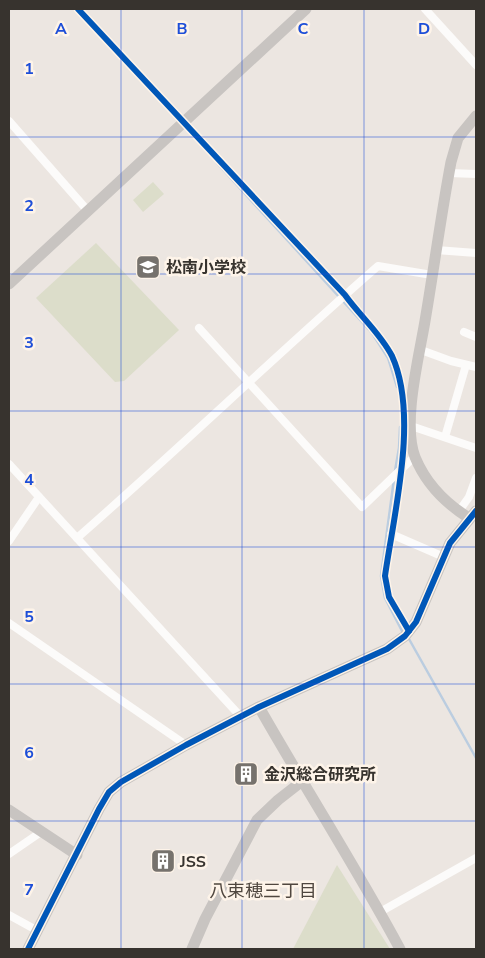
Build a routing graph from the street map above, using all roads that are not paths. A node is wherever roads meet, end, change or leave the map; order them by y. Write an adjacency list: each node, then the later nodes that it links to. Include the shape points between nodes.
1 (78, 9): 7 (street)
2 (306, 9): 7 (street)
3 (425, 9): 4 (street)
4 (476, 65)
5 (476, 116): 8 (street, via 458,138)
6 (9, 121): 10 (street)
7 (184, 121): 10 (street); 15 (street)
8 (449, 173): 9 (street); 11 (street)
9 (476, 174)
10 (88, 210): 14 (street)
11 (436, 250): 12 (street); 13 (street)
12 (476, 253)
13 (432, 275): 15 (street, via 378,266); 19 (street)
14 (9, 284)
15 (341, 299): 22 (street); 28 (street, via 375,331 392,356 405,412)
16 (199, 328): 22 (street)
17 (464, 332): 18 (street)
18 (476, 337)
19 (420, 350): 20 (street); 23 (street, via 413,385)
20 (466, 365): 21 (street); 24 (street)
21 (476, 367)
22 (249, 382): 28 (street, via 362,507); 34 (street)
23 (411, 426): 24 (street); 26 (street)
24 (445, 437): 25 (street)
25 (476, 448)
26 (415, 456): 28 (street); 31 (street, via 429,482)
27 (9, 464): 30 (street)
28 (398, 473): 33 (street)
29 (476, 478): 31 (street)
30 (39, 497): 34 (street); 35 (street)
31 (459, 511): 32 (street)
32 (474, 513): 36 (street)
33 (391, 534): 36 (street); 38 (street, via 385,576 389,596)
34 (77, 538): 40 (street)
35 (9, 541)
36 (444, 557): 38 (street, via 423,609)
37 (9, 624): 41 (street)
38 (405, 635): 39 (street, via 387,650)
39 (259, 707): 40 (street); 42 (street)
40 (241, 717): 41 (street)
41 (186, 745): 46 (street, via 121,782 110,792)
42 (302, 782): 48 (street); 52 (street, via 257,820)
43 (9, 810): 44 (street)
44 (41, 832): 45 (street); 46 (street)
45 (9, 854)
46 (77, 855): 50 (street)
47 (476, 858): 48 (street)
48 (380, 912): 53 (street)
49 (9, 915): 50 (street)
50 (38, 931): 51 (street)
51 (28, 949)
52 (192, 949)
53 (400, 949)

